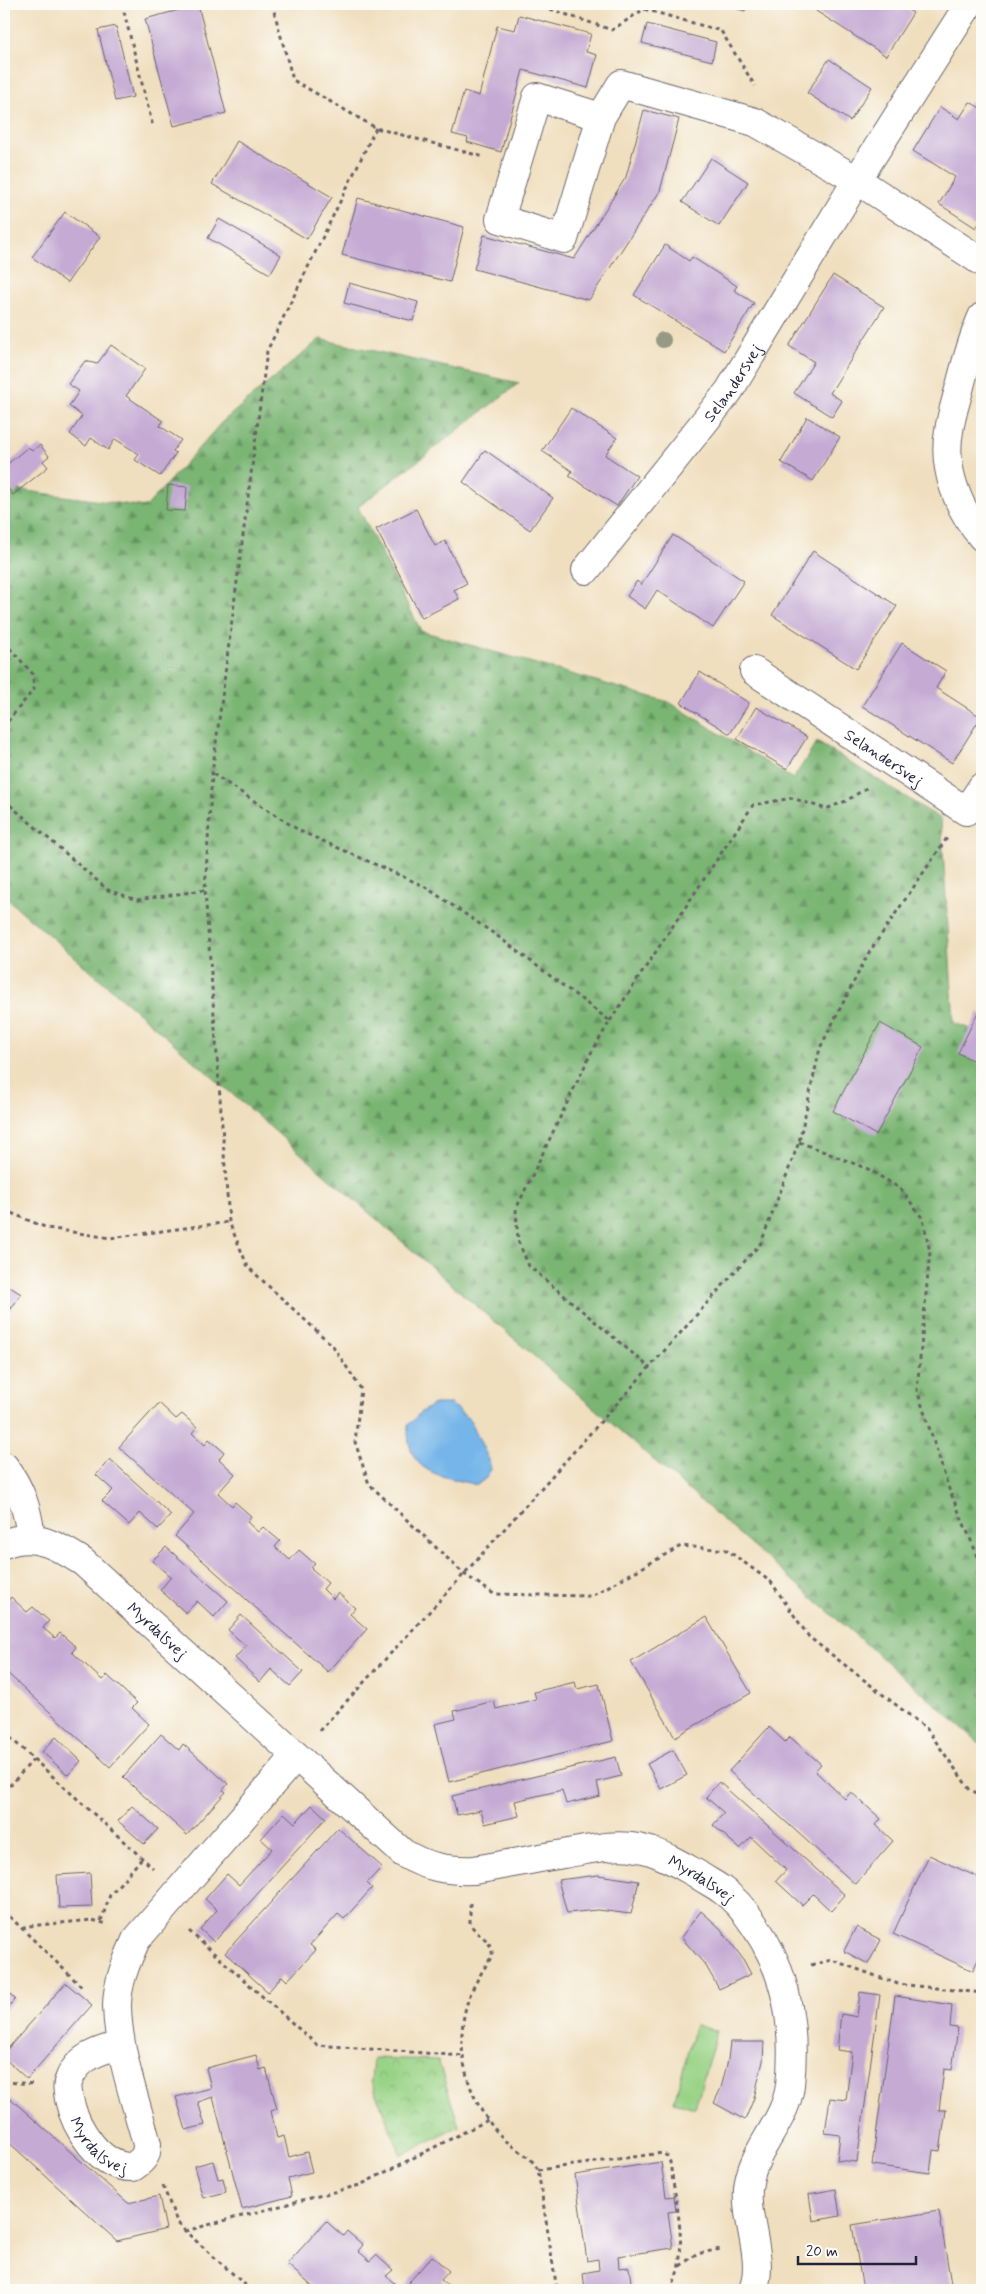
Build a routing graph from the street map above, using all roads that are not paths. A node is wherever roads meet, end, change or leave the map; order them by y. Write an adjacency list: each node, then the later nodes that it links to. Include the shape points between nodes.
1 (969, 4): 3 (street, Selandersvej)
2 (602, 117): 2 (street, via 537,97 500,220 564,239); 3 (street, via 621,84 755,122)
3 (858, 180): 4 (street); 7 (street, Selandersvej, via 729,392)
4 (982, 262)
5 (982, 317): 6 (street, via 971,340 948,432 949,464 957,495 971,524)
6 (982, 537)
7 (586, 570)
8 (754, 671): 9 (street, Selandersvej, via 966,811)
9 (982, 787)
10 (4, 1466): 11 (street, via 20,1491 28,1512)
11 (31, 1538): 12 (street, Myrdalsvej); 13 (street, Myrdalsvej, via 56,1545 82,1562)
12 (4, 1544)
13 (296, 1756): 14 (street, Myrdalsvej, via 136,1940 121,1980 117,2005); 15 (street, Myrdalsvej, via 403,1853 430,1867 474,1870 612,1846 645,1850 691,1871 724,1891 747,1915 769,1946 781,1973 791,2015 793,2047 790,2087 781,2115 754,2164 748,2183 757,2280)
14 (121, 2045): 14 (street, Myrdalsvej, via 147,2144 143,2159 133,2167 110,2161 84,2137 77,2126 67,2087 69,2078 90,2054)
15 (753, 2290)

